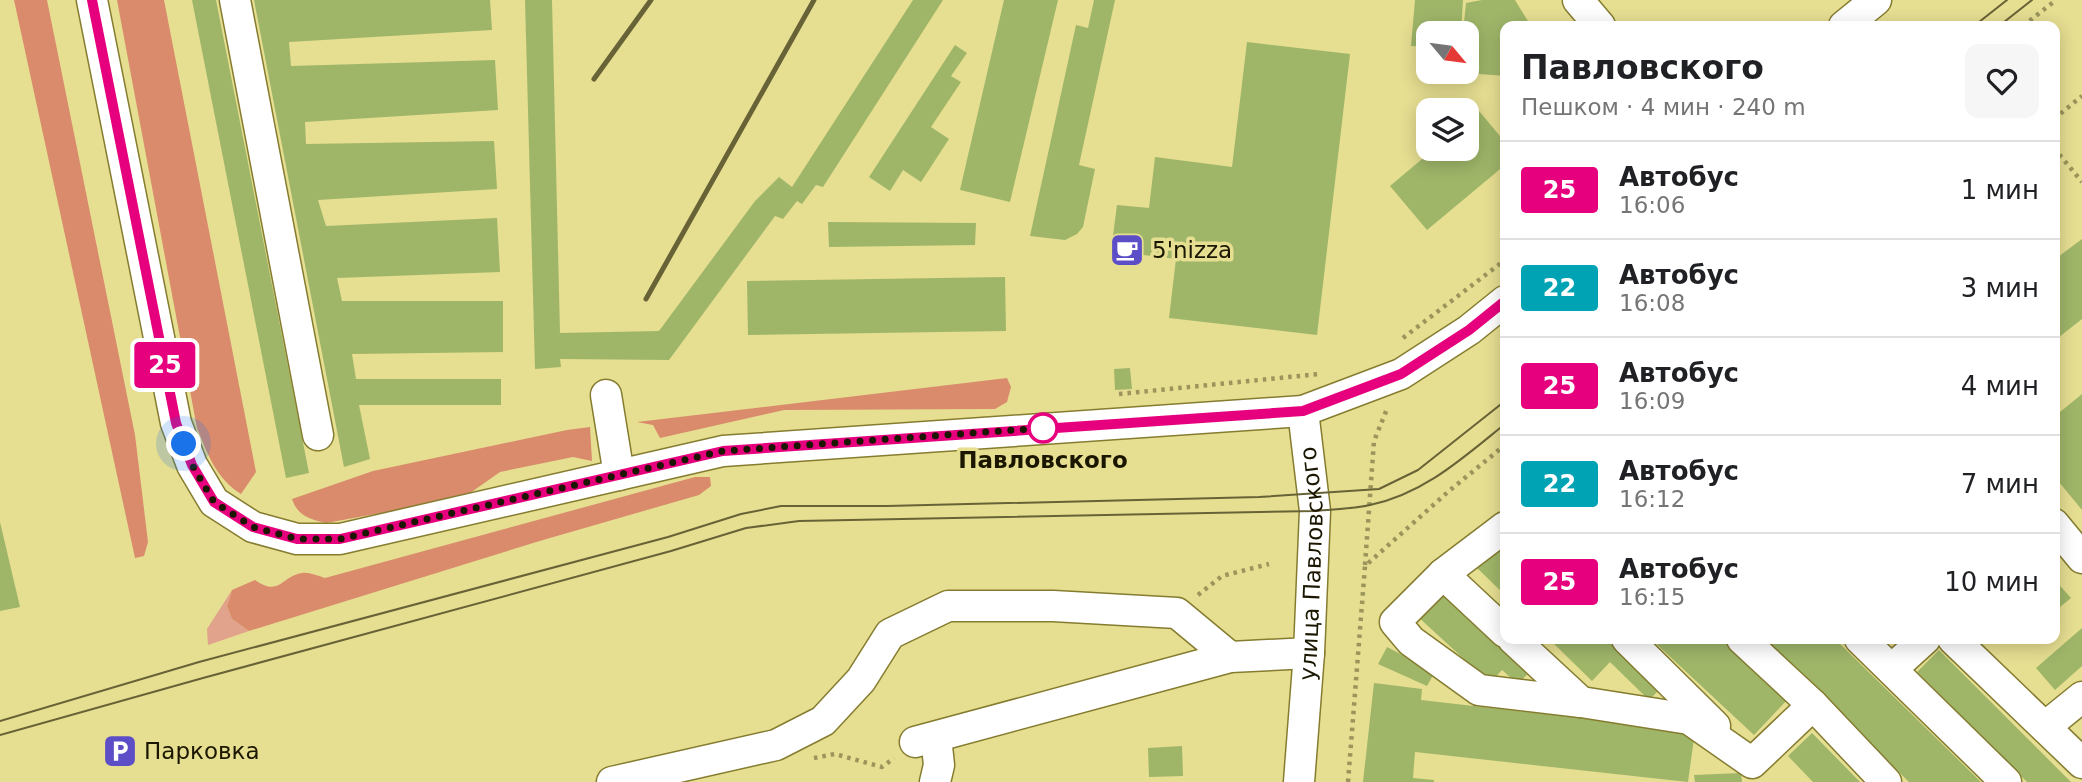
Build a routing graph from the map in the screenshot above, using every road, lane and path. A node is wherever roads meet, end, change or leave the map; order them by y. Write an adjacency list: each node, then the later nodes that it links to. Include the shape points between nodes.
1 (92, 0): 23 (street, via 176,423 192,465 214,502 253,527 297,539 340,539)
2 (235, 0): 21 (street)
3 (1578, 0): 6 (street)
4 (1877, 0): 7 (street)
5 (2056, 0): 8 (path)
6 (1596, 21)
7 (1850, 21)
8 (2029, 21)
9 (2082, 96): 10 (path)
10 (2060, 113)
11 (2060, 155): 12 (path)
12 (2082, 182)
13 (1500, 264): 15 (path)
14 (1500, 305): 20 (street, via 1401,374)
15 (1395, 343)
16 (1329, 373): 17 (path)
17 (1112, 394)
18 (606, 395): 23 (street)
19 (1390, 402): 29 (path, via 1374,442)
20 (1303, 411): 23 (street, via 723,451); 39 (street, улица Павловского, via 1315,511)
21 (318, 435)
22 (1500, 449): 24 (path)
23 (619, 475)
24 (1449, 491)
25 (1500, 531): 30 (street)
26 (2060, 531): 27 (street)
27 (2082, 558)
28 (1269, 564): 31 (path, via 1222,576)
29 (1365, 566)
30 (1443, 574): 32 (street); 43 (street, via 1395,622 1411,641 1479,690)
31 (1177, 613): 40 (street); 50 (street, via 948,606 890,634 861,680 823,721 776,744)
32 (1500, 627)
33 (1518, 644): 43 (street)
34 (1632, 644): 48 (street)
35 (1747, 644): 44 (street)
36 (1865, 644): 41 (street)
37 (1919, 644): 41 (street)
38 (1958, 644): 45 (street)
39 (1309, 653): 40 (street); 52 (street, улица Павловского)
40 (1230, 657): 46 (street)
41 (1892, 669): 54 (street)
42 (2082, 697): 45 (street)
43 (1581, 702): 48 (street, via 1689,719)
44 (1813, 705): 48 (street); 53 (street)
45 (2045, 727): 49 (street)
46 (925, 740): 47 (path, via 882,767 835,754); 51 (street, via 939,765)
47 (807, 760)
48 (1752, 763)
49 (2082, 763)
50 (612, 782)
51 (935, 782)
52 (1299, 782)
53 (1886, 782)
54 (2006, 782)

